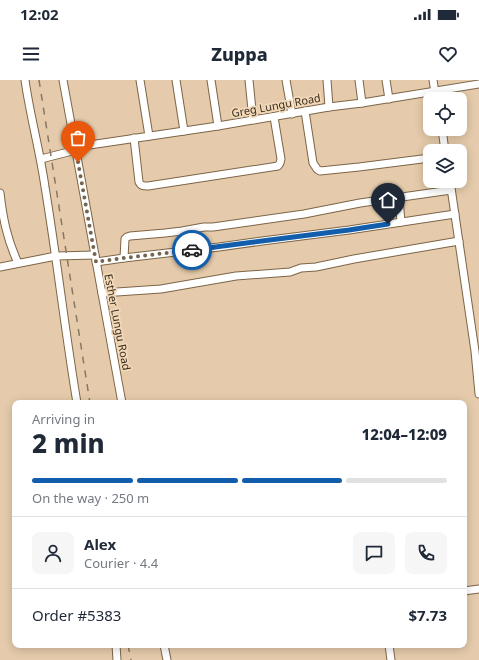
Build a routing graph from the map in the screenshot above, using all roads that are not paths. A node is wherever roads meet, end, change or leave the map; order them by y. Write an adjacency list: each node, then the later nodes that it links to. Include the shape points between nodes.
1 (26, 80): 26 (street)
2 (63, 80): 25 (street, Esther Lungu Road)
3 (140, 80): 23 (street)
4 (176, 80): 22 (street)
5 (212, 80): 21 (street)
6 (249, 80): 20 (street)
7 (286, 80): 18 (street)
8 (327, 80): 16 (street)
9 (359, 80): 15 (street)
10 (386, 80): 14 (street)
11 (433, 80): 13 (street)
12 (479, 84): 13 (street, Greg Lungu Road)
13 (435, 91): 14 (street, Greg Lungu Road)
14 (388, 98): 15 (street, Greg Lungu Road)
15 (362, 103): 16 (street, Greg Lungu Road)
16 (329, 107): 17 (street, Greg Lungu Road)
17 (305, 111): 18 (street, Greg Lungu Road); 27 (street, via 313,163 320,171)
18 (292, 114): 19 (street, Greg Lungu Road)
19 (274, 117): 20 (street, Greg Lungu Road); 24 (street, via 281,159 278,166 148,186 143,186 139,182)
20 (253, 120): 21 (street, Greg Lungu Road)
21 (218, 126): 22 (street, Greg Lungu Road)
22 (184, 131): 23 (street, Greg Lungu Road)
23 (149, 136): 24 (street, Greg Lungu Road)
24 (134, 138): 25 (street, Greg Lungu Road)
25 (76, 148): 26 (street, Greg Lungu Road); 35 (street, Esther Lungu Road)
26 (41, 159): 34 (street)
27 (423, 159)
28 (451, 190): 30 (street); 31 (street)
29 (0, 193): 37 (street, via 4,223)
30 (399, 198): 32 (street); 36 (street, via 213,227 130,236 125,239)
31 (455, 214): 32 (street); 33 (street)
32 (402, 222): 36 (street)
33 (458, 242): 39 (street, via 301,268 290,272 236,276 160,289); 40 (street)
34 (56, 256): 35 (street); 37 (street); 42 (street)
35 (95, 258): 36 (street); 39 (street, Esther Lungu Road)
36 (124, 258)
37 (18, 263): 38 (street)
38 (0, 266)
39 (102, 293): 43 (street, Esther Lungu Road)
40 (478, 365): 41 (street)
41 (479, 394)
42 (76, 400)
43 (121, 400)
44 (479, 589): 45 (street)
45 (467, 591)
46 (116, 648): 49 (street)
47 (165, 648): 50 (street)
48 (389, 648): 51 (street)
49 (117, 660)
50 (167, 660)
51 (391, 660)

